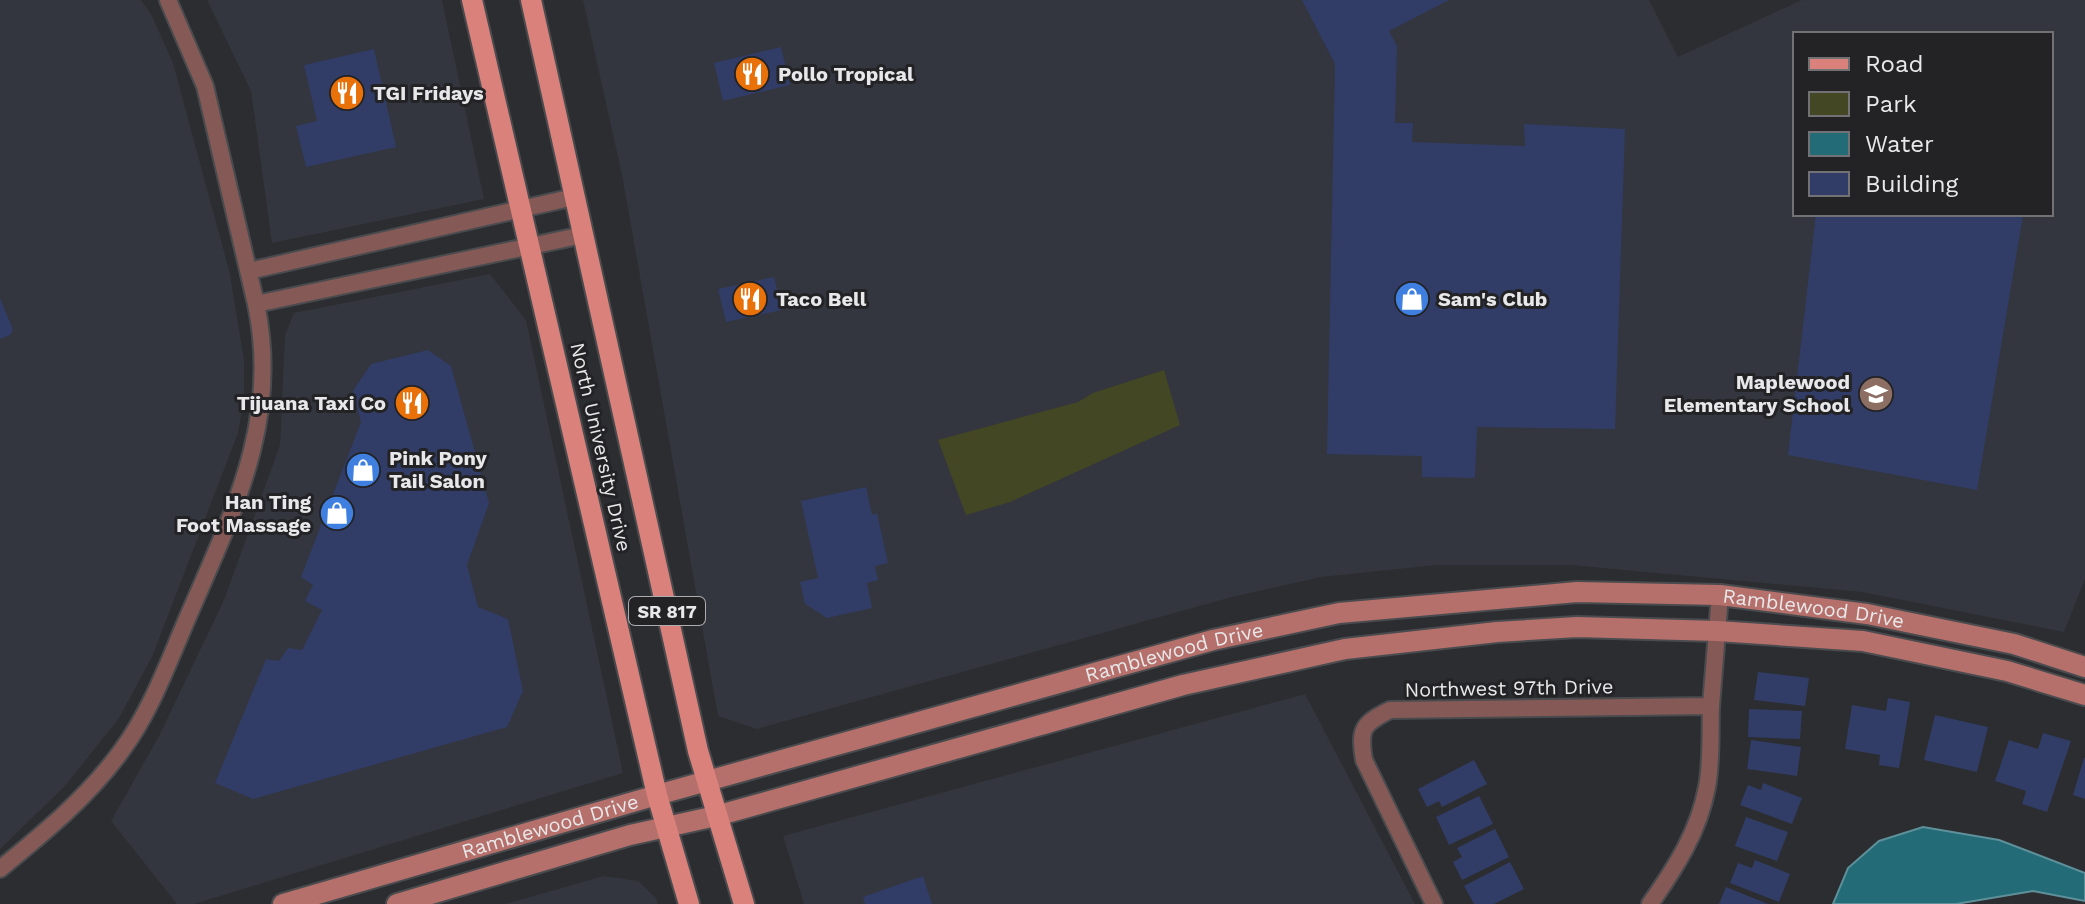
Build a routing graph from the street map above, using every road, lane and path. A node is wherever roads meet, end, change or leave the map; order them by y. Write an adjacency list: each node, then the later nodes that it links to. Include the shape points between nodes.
1 (168, 0): 8 (street, via 205,86)
2 (472, 0): 5 (main road, North University Drive / SR 817)
3 (531, 0): 4 (main road, North University Drive / SR 817)
4 (574, 197): 5 (street); 6 (main road, North University Drive / SR 817)
5 (521, 209): 7 (main road, North University Drive / SR 817); 8 (street)
6 (583, 235): 7 (street); 15 (main road, North University Drive / SR 817)
7 (530, 246): 9 (street); 16 (main road, North University Drive / SR 817)
8 (249, 271): 9 (street)
9 (256, 304): 19 (street, via 263,378 260,423 240,495 156,690 104,772)
10 (1720, 595): 11 (street); 12 (street, Ramblewood Drive, via 1867,614 2014,644); 15 (street, Ramblewood Drive, via 1577,592 1339,613 1213,640)
11 (1717, 631): 13 (street, Ramblewood Drive, via 1863,641 2007,671); 14 (street); 17 (street, Ramblewood Drive, via 1577,627 1345,649 1183,685)
12 (2085, 667)
13 (2085, 695)
14 (1711, 706): 24 (street, Northwest 97th Drive, via 1390,710 1369,720 1360,736 1364,760); 25 (street, via 1707,785 1695,830)
15 (707, 782): 16 (street, Ramblewood Drive); 17 (main road, North University Drive / SR 817)
16 (657, 795): 18 (main road, North University Drive / SR 817); 20 (street, Ramblewood Drive)
17 (716, 816): 18 (street, Ramblewood Drive); 23 (main road, North University Drive / SR 817)
18 (665, 826): 21 (street, Ramblewood Drive); 22 (main road, North University Drive / SR 817)
19 (0, 869)
20 (283, 904)
21 (397, 904)
22 (689, 904)
23 (744, 904)
24 (1434, 904)
25 (1650, 904)

